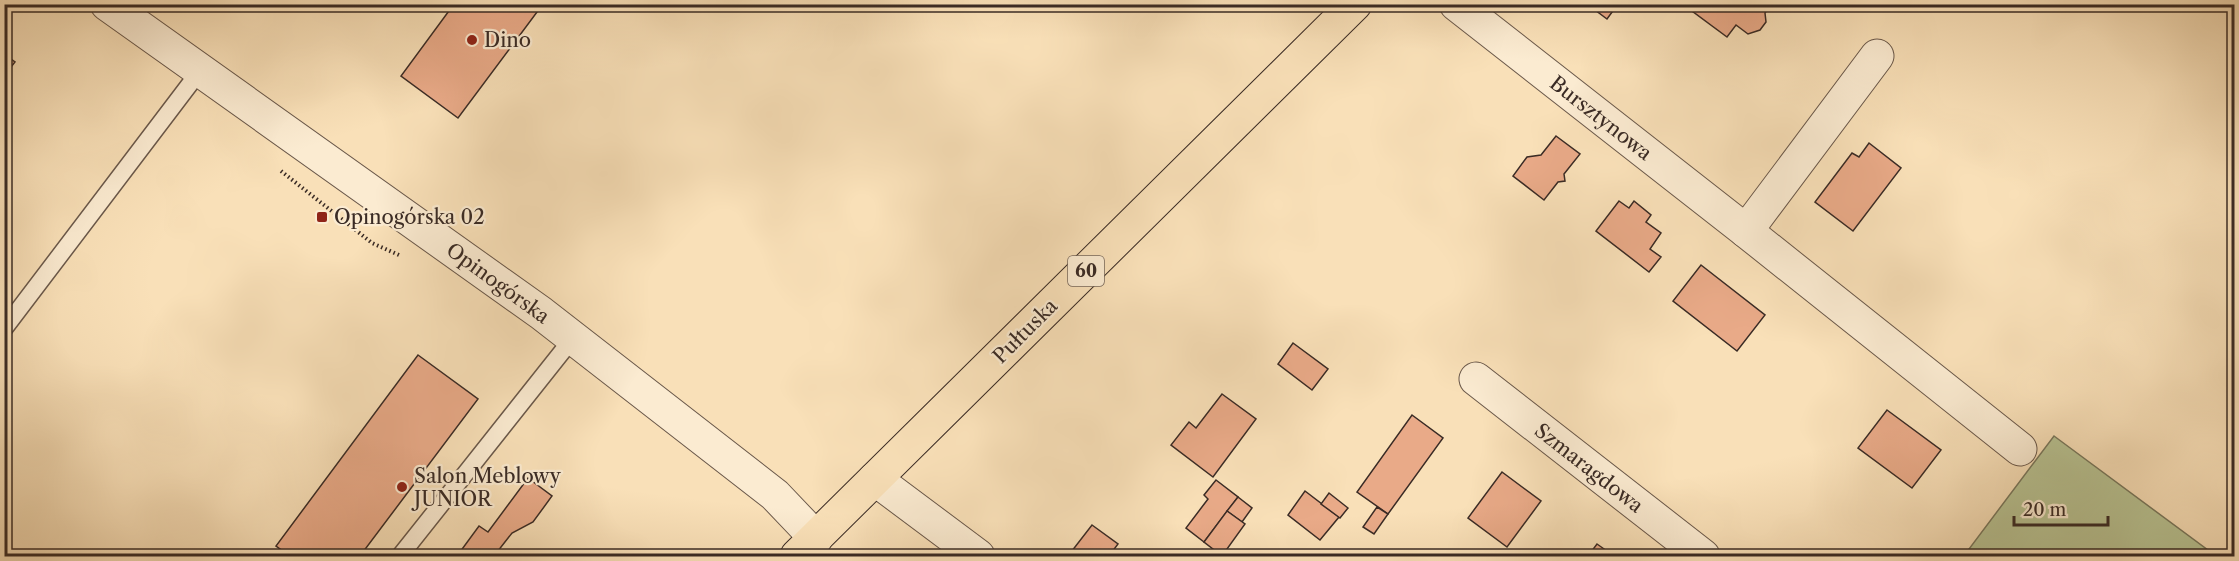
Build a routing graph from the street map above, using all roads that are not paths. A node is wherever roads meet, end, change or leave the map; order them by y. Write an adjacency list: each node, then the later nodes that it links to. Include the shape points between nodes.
1 (107, 4): 5 (street, Opinogórska)
2 (1355, 4): 11 (main road, Pułtuska / 60)
3 (1456, 4): 6 (street, Bursztynowa)
4 (1876, 56): 6 (street)
5 (200, 72): 7 (lane); 8 (street, Opinogórska)
6 (1746, 231): 10 (street, Bursztynowa)
7 (4, 329)
8 (573, 338): 12 (street, Opinogórska, via 775,495); 13 (lane)
9 (1476, 379): 15 (street, Szmaragdowa)
10 (2020, 449)
11 (875, 479): 12 (main road, Pułtuska / 60); 14 (street)
12 (806, 547)
13 (400, 556)
14 (978, 556)
15 (1703, 556)

